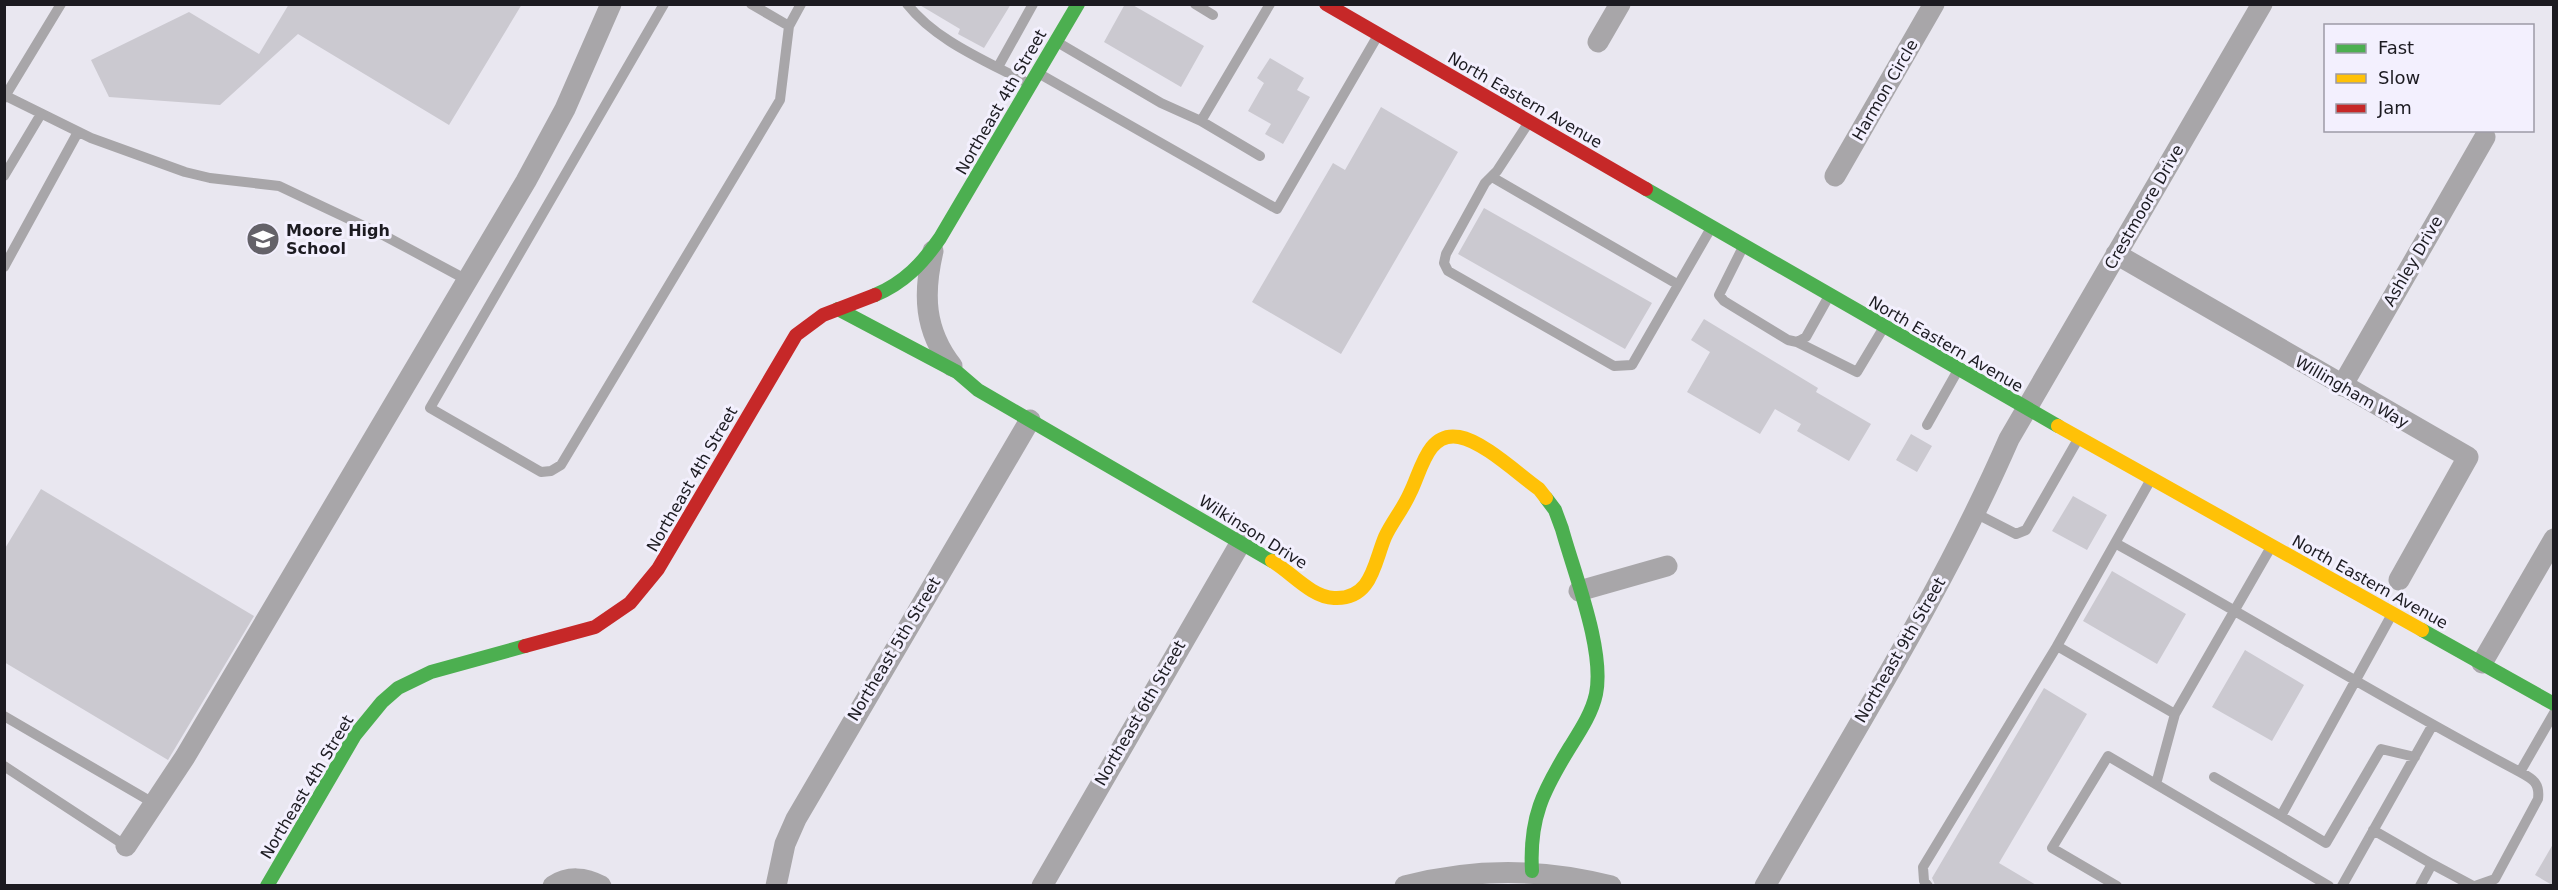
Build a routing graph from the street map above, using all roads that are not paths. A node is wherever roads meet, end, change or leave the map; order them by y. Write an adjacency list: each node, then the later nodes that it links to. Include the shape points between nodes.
1 (61, 4): 22 (lane)
2 (611, 4): 37 (street, via 565,109)
3 (664, 4): 16 (lane, via 430,408 541,472 561,465 780,100)
4 (751, 4): 16 (lane)
5 (801, 4): 16 (lane)
6 (907, 4): 20 (lane, via 935,33)
7 (1033, 4): 20 (lane)
8 (1078, 4): 18 (street, Northeast 4th Street)
9 (1195, 4): 15 (lane)
10 (1270, 4): 24 (lane)
11 (1326, 4): 17 (street, North Eastern Avenue)
12 (1620, 4): 19 (street)
13 (1934, 4): 30 (street, Harmon Circle)
14 (2261, 5): 35 (street, Crestmoore Drive)
15 (1213, 15)
16 (789, 27)
17 (1378, 34): 21 (lane, via 1277,209); 25 (street, North Eastern Avenue)
18 (1056, 42): 21 (street, Northeast 4th Street); 24 (lane, via 1161,103)
19 (1598, 42)
20 (998, 67): 21 (lane)
21 (1035, 79): 34 (street, Northeast 4th Street)
22 (5, 97): 23 (lane)
23 (41, 114): 26 (lane); 29 (lane)
24 (1201, 121): 28 (lane)
25 (1529, 121): 31 (lane); 32 (street, North Eastern Avenue)
26 (78, 132): 36 (lane); 37 (lane, via 185,172 279,186)
27 (2485, 137): 45 (street, Ashley Drive)
28 (1260, 156)
29 (4, 176)
30 (1835, 176)
31 (1492, 177): 38 (lane); 38 (lane, via 1446,254 1448,272 1620,367 1632,365)
32 (1711, 227): 33 (street, North Eastern Avenue); 38 (lane)
33 (1743, 246): 39 (street, North Eastern Avenue); 42 (lane, via 1719,296)
34 (934, 248): 40 (street, Northeast 4th Street, via 900,283 872,298); 44 (street, via 925,296 928,315 941,352)
35 (2116, 254): 45 (street, Willingham Way); 46 (street, Crestmoore Drive)
36 (4, 267)
37 (467, 280): 74 (street)
38 (1677, 284)
39 (1830, 295): 41 (street, North Eastern Avenue); 42 (lane, via 1806,337)
40 (838, 309): 44 (street, Wilkinson Drive); 81 (street, Northeast 4th Street, via 822,313 796,335 658,569 630,603 595,627 431,672 398,688 355,735)
41 (1884, 327): 42 (lane, via 1857,372); 43 (street, North Eastern Avenue)
42 (1797, 342)
43 (1958, 369): 46 (street, North Eastern Avenue); 48 (lane)
44 (957, 372): 47 (street, Wilkinson Drive, via 978,390)
45 (2342, 386): 57 (street, Willingham Way, via 2468,458)
46 (2027, 409): 49 (street, North Eastern Avenue); 51 (street, Northeast 9th Street)
47 (1030, 420): 53 (street, Wilkinson Drive); 84 (street, Northeast 5th Street, via 805,801 785,844)
48 (1927, 425)
49 (2078, 438): 50 (street, North Eastern Avenue); 51 (lane, via 2026,530 2016,534)
50 (2151, 478): 54 (lane); 55 (street, North Eastern Avenue)
51 (1977, 514): 88 (street, Northeast 9th Street)
52 (2553, 539): 62 (street)
53 (1241, 542): 58 (street, Wilkinson Drive, via 1324,597 1346,597 1372,578 1384,539 1412,490 1425,455 1441,440 1458,435 1470,439 1549,500 1562,529); 85 (street, Northeast 6th Street)
54 (2115, 543): 59 (lane); 61 (lane)
55 (2272, 546): 59 (lane); 60 (street, North Eastern Avenue)
56 (1667, 566): 58 (street)
57 (2399, 580)
58 (1579, 591): 79 (street, Wilkinson Drive, via 1596,653 1596,692 1542,795 1531,844)
59 (2235, 609): 63 (lane); 66 (lane)
60 (2393, 613): 62 (street, North Eastern Avenue); 63 (lane)
61 (2057, 646): 66 (lane); 89 (lane, via 1923,867)
62 (2482, 663): 64 (street, North Eastern Avenue)
63 (2357, 680): 68 (lane); 75 (lane)
64 (2553, 704)
65 (2553, 713): 71 (lane)
66 (2175, 714): 73 (lane)
67 (4, 716): 74 (lane)
68 (2432, 726): 69 (lane); 71 (lane)
69 (2415, 757): 75 (lane, via 2381,749 2326,843); 76 (lane)
70 (4, 766): 77 (lane)
71 (2520, 772): 94 (lane, via 2536,781 2540,789 2538,799 2495,879)
72 (2214, 777): 75 (lane)
73 (2156, 784): 90 (lane, via 2108,756 2052,848); 91 (lane)
74 (155, 804): 77 (street)
75 (2281, 816)
76 (2373, 830): 78 (lane); 92 (lane)
77 (126, 846)
78 (2432, 864): 93 (lane); 94 (lane)
79 (1532, 871): 80 (street, via 1498,871); 87 (street)
80 (1429, 883): 86 (street)
81 (267, 885)
82 (553, 885): 83 (street, via 566,878)
83 (601, 885)
84 (776, 885)
85 (1042, 885)
86 (1405, 885)
87 (1611, 885)
88 (1765, 885)
89 (1928, 885)
90 (2117, 885)
91 (2330, 885)
92 (2342, 885)
93 (2420, 885)
94 (2474, 885)

